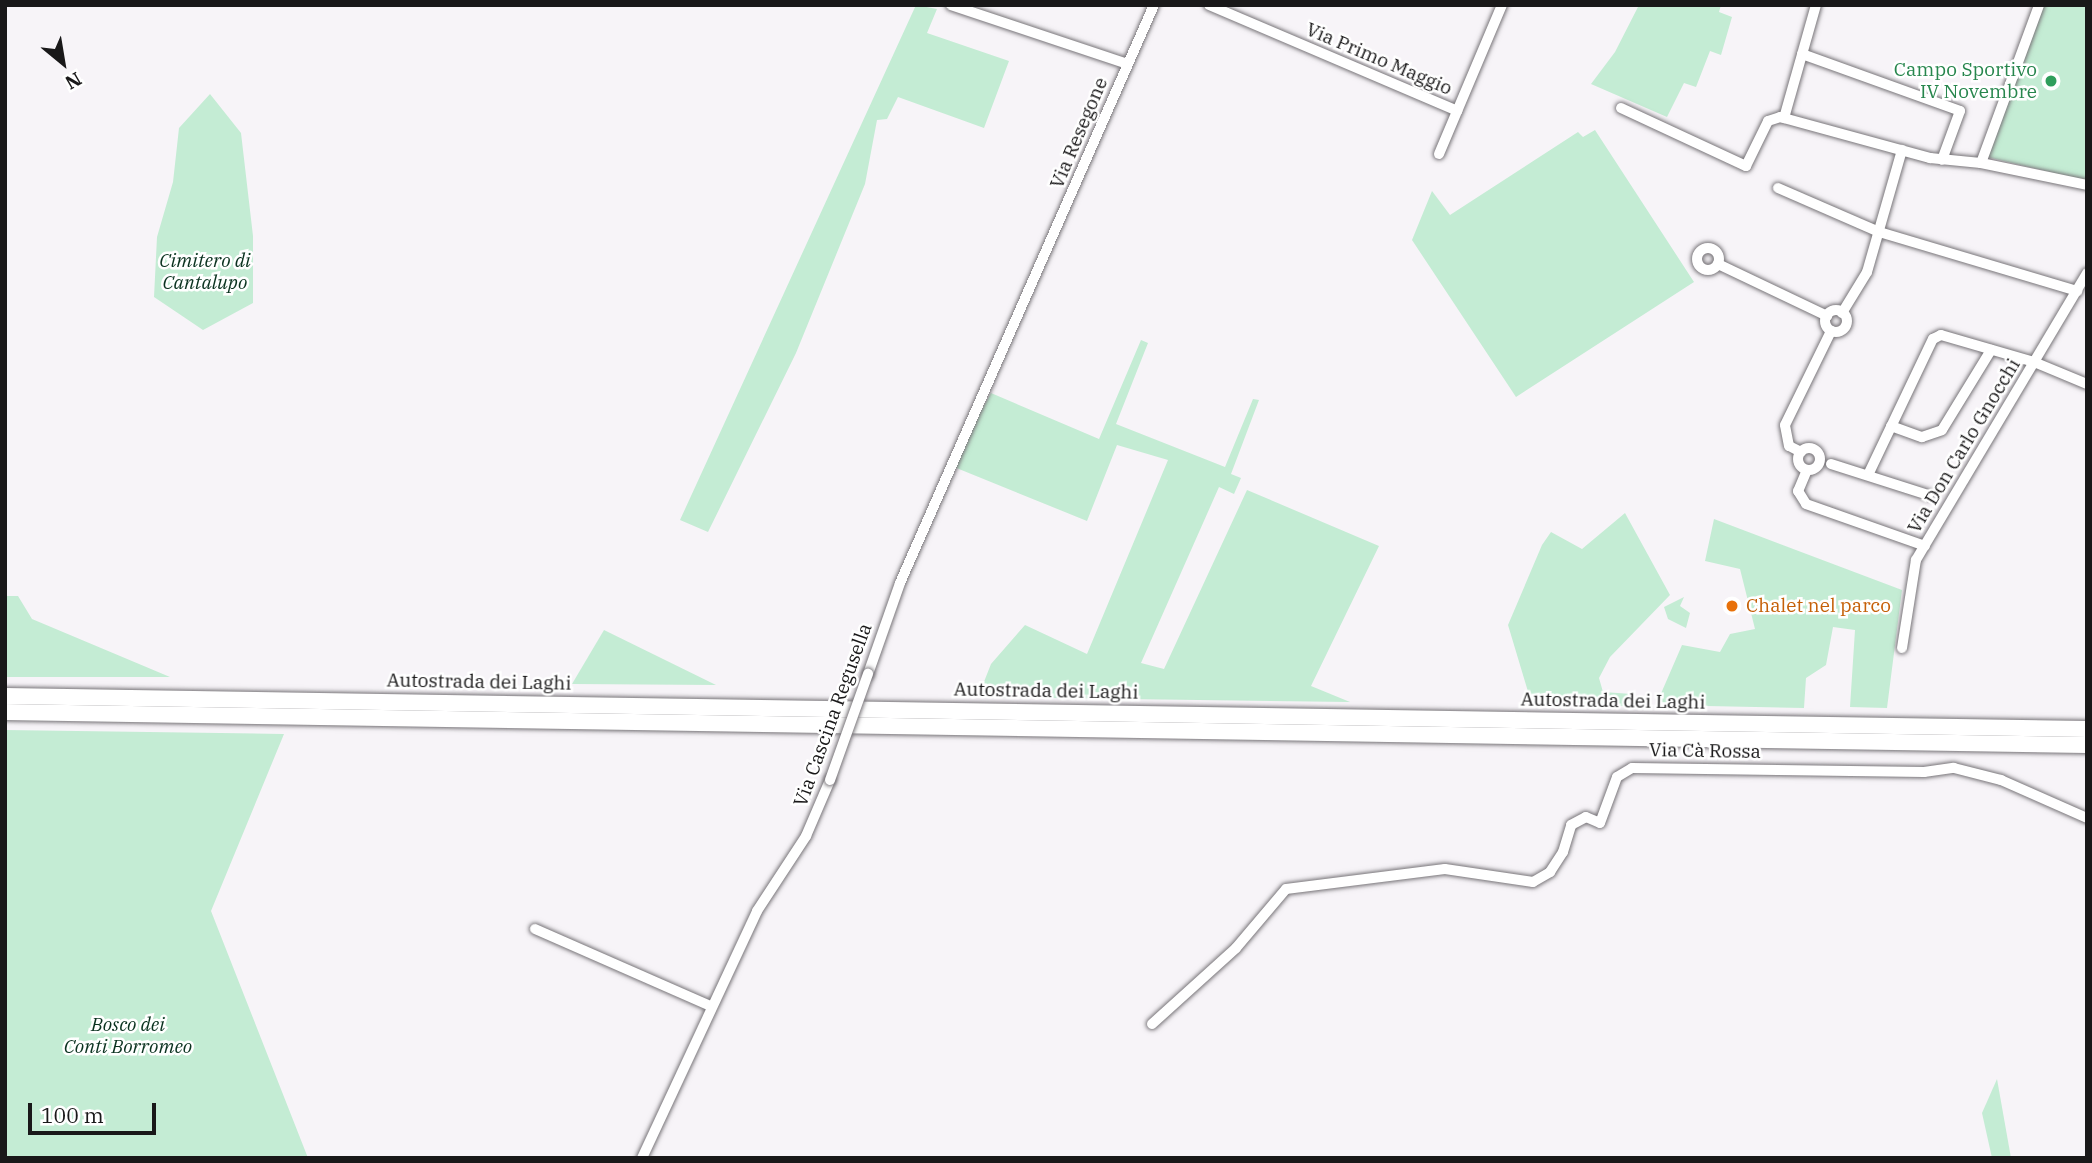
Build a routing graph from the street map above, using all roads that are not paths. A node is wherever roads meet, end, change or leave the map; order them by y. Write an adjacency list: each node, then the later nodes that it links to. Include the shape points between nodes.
1 (951, 5): 8 (street)
2 (1154, 5): 8 (street, Via Resegone)
3 (1209, 5): 10 (street, Via Primo Maggio)
4 (1502, 5): 10 (street)
5 (1816, 5): 7 (street)
6 (2039, 5): 15 (street)
7 (1802, 54): 11 (street); 14 (street, via 1960,111)
8 (1127, 65): 21 (street, Via Resegone)
9 (1621, 108): 11 (street, via 1746,166 1768,121)
10 (1457, 111): 13 (street)
11 (1784, 118): 12 (street)
12 (1902, 150): 14 (street); 18 (street)
13 (1439, 154)
14 (1942, 160): 15 (street)
15 (1981, 163): 16 (street)
16 (2087, 186)
17 (1778, 188): 18 (street)
18 (1879, 232): 22 (street); 23 (street, via 1867,272)
19 (1718, 264): 24 (street)
20 (2087, 273): 22 (street, Via Don Carlo Gnocchi)
21 (1038, 275): 43 (street, Via Cascina Regusella, bridge, via 900,583 806,836 765,895)
22 (2077, 291): 27 (street, Via Don Carlo Gnocchi)
23 (1842, 313): 24 (street); 25 (street, via 1844,328)
24 (1827, 316): 25 (street, via 1826,326)
25 (1831, 331): 30 (street, via 1786,425 1789,446)
26 (1991, 350): 27 (street); 29 (street, via 1942,430 1922,438); 29 (street, via 1941,335 1933,339)
27 (2034, 362): 28 (street); 35 (street, Via Don Carlo Gnocchi)
28 (2087, 384)
29 (1891, 426): 33 (street)
30 (1801, 452): 32 (street, via 1799,463); 32 (street, via 1810,448 1819,454 1819,464)
31 (1831, 464): 33 (street)
32 (1807, 470): 35 (street, via 1798,491 1806,504)
33 (1868, 475): 34 (street)
34 (1928, 495)
35 (1925, 546): 36 (street, Via Don Carlo Gnocchi, via 1916,560)
36 (1902, 648)
37 (5, 696): 39 (highway, Autostrada dei Laghi)
38 (5, 712): 40 (highway, Autostrada dei Laghi)
39 (2087, 729)
40 (2087, 745)
41 (2087, 818): 44 (street, Via Cà Rossa, via 2001,780 1954,768 1924,772 1632,768 1617,777 1600,823 1586,817 1571,825 1557,862 1533,882 1445,869 1286,889 1236,948)
42 (536, 929): 43 (street)
43 (710, 1006): 45 (street, Via Cascina Regusella)
44 (1152, 1024)
45 (642, 1158)

